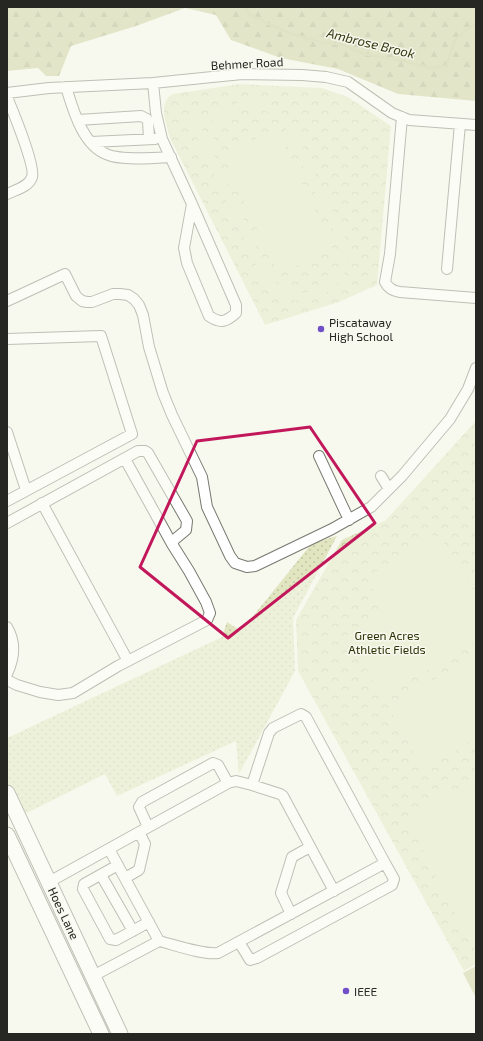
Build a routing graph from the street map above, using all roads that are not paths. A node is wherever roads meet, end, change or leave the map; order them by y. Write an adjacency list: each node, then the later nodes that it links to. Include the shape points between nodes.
1 (153, 84): 2 (street, Behmer Road); 5 (street, Behmer Road, via 242,74 326,77 348,82 392,113); 10 (street)
2 (66, 87): 3 (street, Behmer Road); 6 (street)
3 (7, 94)
4 (7, 97): 13 (street, via 33,173 30,182)
5 (402, 117): 7 (street, Behmer Road, via 409,120); 16 (street, via 390,254 385,282 394,291)
6 (78, 120): 9 (street, via 141,116 148,121); 11 (street)
7 (460, 124): 8 (street, Behmer Road); 15 (street)
8 (476, 125)
9 (149, 139): 10 (street); 11 (street)
10 (162, 139): 12 (street)
11 (91, 142): 12 (street, via 106,155 137,159)
12 (171, 158): 14 (street)
13 (7, 194)
14 (192, 204): 14 (street, via 236,305 236,313 222,322 209,316 187,263 184,248)
15 (447, 269)
16 (476, 298)
17 (7, 301): 28 (street, via 65,274 76,296 82,301 92,302 113,294 128,295 134,299 143,315 149,347 172,416 202,477 208,507 235,563 255,566)
18 (7, 339): 25 (street, via 101,336 132,434)
19 (476, 368): 24 (street, via 468,389 450,419)
20 (7, 432): 25 (street)
21 (319, 456): 28 (street)
22 (125, 459): 27 (street); 30 (street); 30 (street, via 138,451 148,453 183,513 187,521 186,530)
23 (381, 476): 24 (street)
24 (389, 489): 28 (street, via 371,507)
25 (26, 490): 26 (street)
26 (7, 500)
27 (42, 503): 29 (street); 32 (street)
28 (349, 520)
29 (7, 523)
30 (172, 544): 32 (street, via 206,602 209,617)
31 (7, 627): 33 (street, via 14,647)
32 (128, 661): 34 (street, via 73,693 58,695 40,692)
33 (7, 674)
34 (7, 680)
35 (228, 783): 36 (street, via 236,781); 38 (street); 38 (street, via 218,765 213,763 142,802 139,807)
36 (252, 785): 41 (street, via 283,796); 43 (street, via 269,733 273,728 301,714 306,717)
37 (7, 793): 47 (highway, Hoes Lane)
38 (148, 827): 39 (street)
39 (138, 832): 42 (street); 46 (street, via 145,844 139,870)
40 (7, 835): 55 (highway, Hoes Lane)
41 (310, 847): 48 (street); 49 (street, via 292,857 281,893)
42 (109, 849): 44 (street); 47 (street)
43 (385, 863): 48 (street); 53 (street, via 394,879 392,885 264,955 250,960)
44 (118, 865): 45 (street); 46 (street)
45 (101, 875): 51 (street); 51 (street, via 84,884 84,889 110,939 116,940)
46 (125, 878): 50 (street)
47 (49, 882): 54 (highway, Hoes Lane)
48 (334, 891): 49 (street)
49 (291, 914): 53 (street)
50 (149, 922): 51 (street); 52 (street)
51 (133, 931)
52 (159, 941): 53 (street, via 212,954 218,954); 54 (street)
53 (239, 942)
54 (93, 976): 56 (highway, Hoes Lane)
55 (101, 1034)
56 (120, 1034)

